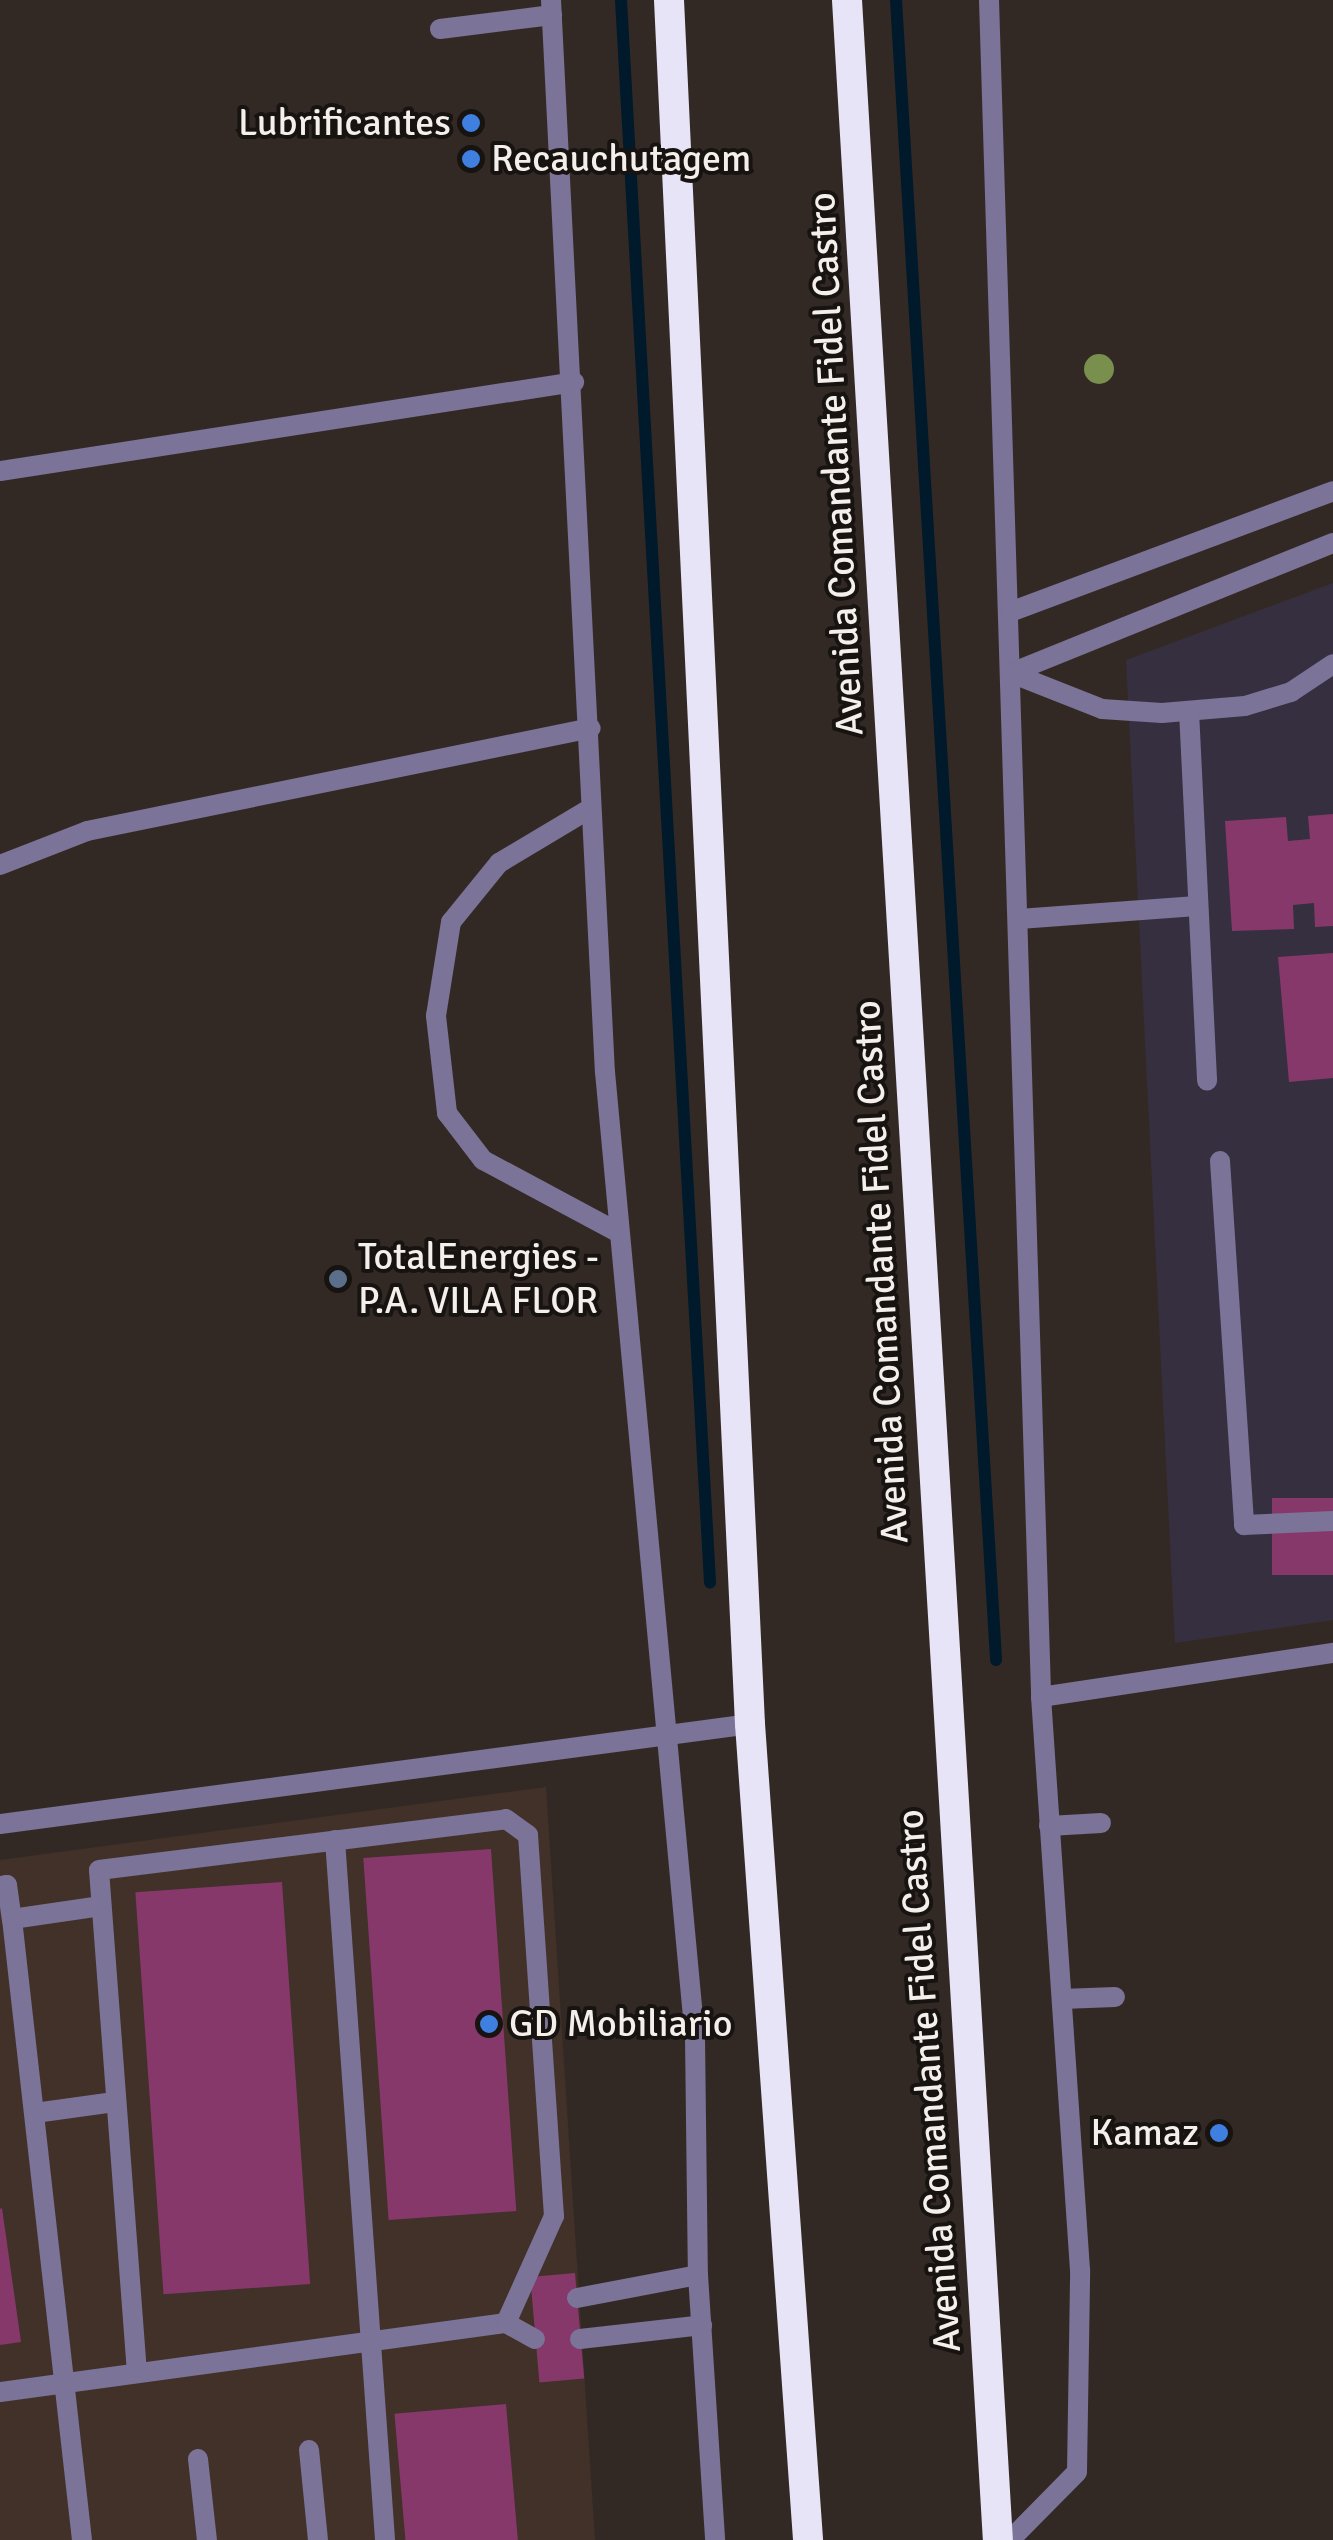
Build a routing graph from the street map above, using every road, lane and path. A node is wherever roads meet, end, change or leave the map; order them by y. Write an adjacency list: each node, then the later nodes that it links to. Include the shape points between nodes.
1 (668, 0): 25 (highway)
2 (848, 0): 56 (highway, Avenida Comandante Fidel Castro)
3 (988, 0): 10 (street)
4 (552, 8): 5 (street); 6 (street)
5 (440, 28)
6 (574, 382): 7 (street); 14 (street)
7 (0, 471)
8 (1333, 490): 10 (street)
9 (1333, 544): 12 (street)
10 (1010, 612): 12 (street)
11 (1333, 664): 13 (street, via 1290,692)
12 (1011, 674): 13 (street, via 1102,709); 18 (street)
13 (1189, 711): 17 (street)
14 (591, 728): 15 (street); 16 (street, via 87,831)
15 (591, 808): 21 (street); 21 (street, via 500,863 451,922 436,1016 447,1113 483,1160)
16 (0, 866)
17 (1197, 906): 18 (street); 19 (street)
18 (1018, 919): 24 (street)
19 (1207, 1081)
20 (1220, 1162): 22 (street, via 1244,1525)
21 (619, 1233): 26 (street)
22 (1333, 1521)
23 (1333, 1653): 24 (street)
24 (1040, 1697): 29 (street)
25 (750, 1724): 26 (street); 55 (highway)
26 (664, 1736): 28 (street); 38 (street, via 696,2038)
27 (1101, 1823): 29 (street)
28 (0, 1824)
29 (1050, 1826): 35 (street)
30 (334, 1840): 32 (street, via 99,1870); 40 (street, via 506,1818 528,1835 554,2216); 44 (street)
31 (4, 1886): 33 (street)
32 (102, 1906): 33 (street); 36 (street)
33 (12, 1919): 37 (street)
34 (1115, 1997): 35 (street)
35 (1062, 1999): 57 (street, via 1080,2270 1077,2472)
36 (114, 2102): 37 (street); 45 (street)
37 (35, 2113): 46 (street)
38 (698, 2275): 39 (street); 41 (street)
39 (577, 2298)
40 (506, 2322): 42 (street); 44 (street)
41 (702, 2324): 43 (street); 54 (street)
42 (535, 2339)
43 (580, 2339)
44 (365, 2342): 45 (street); 53 (street)
45 (136, 2373): 46 (street)
46 (69, 2382): 47 (street); 50 (street)
47 (0, 2392)
48 (309, 2450): 52 (street)
49 (198, 2459): 51 (street)
50 (82, 2540)
51 (207, 2540)
52 (318, 2540)
53 (385, 2540)
54 (714, 2540)
55 (808, 2540)
56 (998, 2540)
57 (1010, 2540)

